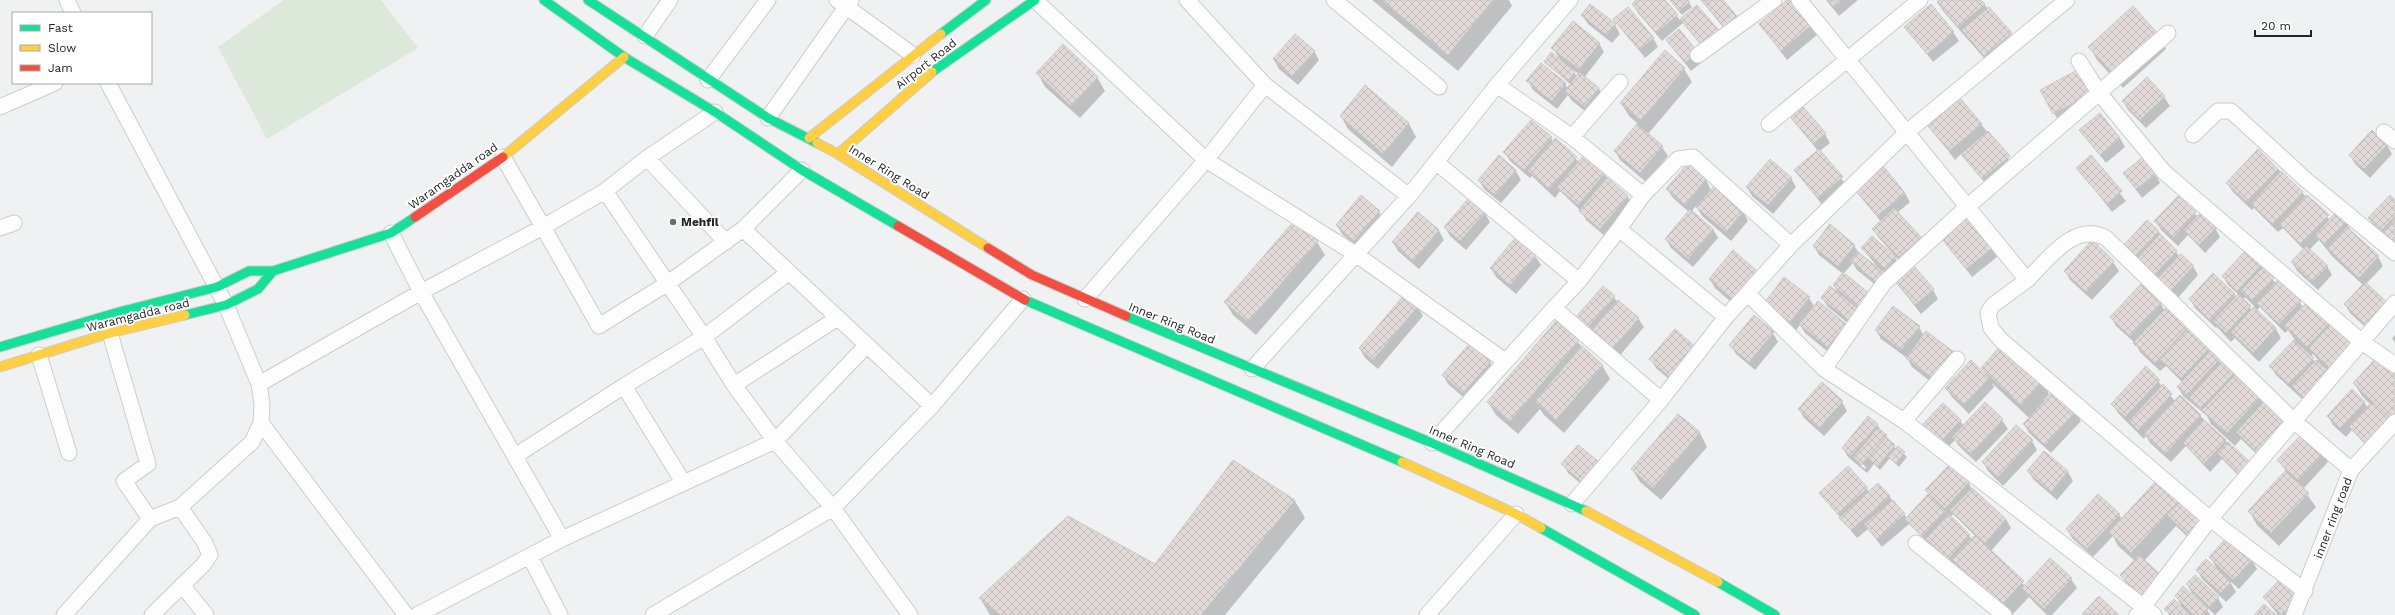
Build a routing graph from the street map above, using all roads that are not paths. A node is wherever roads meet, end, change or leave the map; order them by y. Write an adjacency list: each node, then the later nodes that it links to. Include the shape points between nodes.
1 (67, 0): 16 (street)
2 (544, 0): 21 (main road)
3 (588, 0): 18 (main road, Inner Ring Road)
4 (670, 0): 18 (street)
5 (768, 0): 24 (street)
6 (986, 0): 19 (main road, Airport Road)
7 (1035, 0): 40 (main road, Airport Road, via 928,75); 43 (street)
8 (1187, 0): 28 (street)
9 (1334, 0): 30 (street)
10 (1570, 0): 29 (street)
11 (1774, 0): 20 (street)
12 (1799, 0): 22 (street)
13 (1920, 0): 22 (street)
14 (845, 2): 19 (street); 34 (street)
15 (2060, 2): 36 (street)
16 (73, 12)
17 (2168, 33): 31 (street)
18 (645, 36): 24 (main road, Inner Ring Road)
19 (912, 55): 39 (main road, Airport Road)
20 (1698, 56)
21 (624, 57): 33 (main road); 41 (main road, Waramgadda road)
22 (1848, 58): 35 (street); 36 (street)
23 (2079, 61): 31 (street)
24 (708, 80): 34 (main road, Inner Ring Road)
25 (1620, 82): 38 (street)
26 (53, 84): 32 (street)
27 (109, 84): 63 (street)
28 (1265, 84): 43 (street); 48 (street)
29 (1497, 85): 38 (street); 44 (street)
30 (1439, 87)
31 (2100, 94): 49 (street); 75 (street, via 2164,172)
32 (0, 107)
33 (715, 112): 42 (street); 45 (main road)
34 (768, 118): 39 (main road, Inner Ring Road)
35 (1769, 124)
36 (1906, 132): 49 (street); 55 (street)
37 (2193, 135): 56 (street, via 2218,111 2230,111 2305,179)
38 (1572, 137): 47 (street)
39 (809, 138): 40 (main road, Inner Ring Road)
40 (838, 154): 67 (main road, Inner Ring Road, via 1032,275)
41 (502, 158): 50 (street); 53 (main road, Waramgadda road)
42 (647, 158): 46 (street); 54 (street)
43 (1206, 160): 57 (street); 67 (street)
44 (1436, 162): 48 (street); 61 (street)
45 (802, 170): 51 (street); 66 (main road)
46 (605, 191): 50 (street); 62 (street)
47 (1643, 195): 52 (street); 55 (street, via 1678,159 1693,157)
48 (1409, 196): 57 (street)
49 (1967, 207): 60 (street); 84 (street, via 1884,283)
50 (543, 227): 62 (street, via 599,326); 64 (street)
51 (743, 229): 54 (street); 59 (street)
52 (1619, 229): 61 (street); 71 (street)
53 (391, 233): 58 (main road, Waramgadda road); 64 (street)
54 (726, 242): 62 (street)
55 (1791, 245): 65 (street)
56 (2395, 253)
57 (1357, 255): 80 (street); 83 (street)
58 (273, 271): 63 (main road, Waramgadda road, via 249,271); 69 (main road, Waramgadda road, via 258,289)
59 (788, 274): 72 (street); 74 (street)
60 (2027, 280): 90 (street, inner ring road, via 2072,237 2090,232 2106,238); 105 (street, inner ring road, via 1993,305 1988,313 1992,328 2007,345)
61 (1579, 281): 70 (street)
62 (668, 283): 74 (street)
63 (217, 287): 69 (street); 77 (main road, Waramgadda road)
64 (421, 292): 85 (street); 97 (street)
65 (1748, 294): 71 (street); 84 (street)
66 (1023, 299): 89 (street); 103 (main road)
67 (1085, 299): 83 (main road, Inner Ring Road)
68 (2395, 303): 75 (street)
69 (226, 305): 73 (main road, Waramgadda road); 85 (street)
70 (1554, 308): 80 (street); 88 (street)
71 (1726, 317): 88 (street)
72 (836, 318): 76 (street); 86 (street)
73 (110, 333): 78 (main road, Waramgadda road); 104 (street, via 148,464 124,481)
74 (704, 337): 86 (street); 87 (street)
75 (2362, 342): 81 (street); 90 (street)
76 (866, 345): 89 (street); 94 (street)
77 (0, 346)
78 (39, 355): 82 (main road, Waramgadda road); 96 (street)
79 (1957, 359): 91 (street)
80 (1505, 361): 95 (street)
81 (2395, 365)
82 (0, 367)
83 (1252, 368): 95 (main road, Inner Ring Road)
84 (1824, 369): 91 (street)
85 (259, 384): 93 (street, via 262,404)
86 (734, 385): 94 (street)
87 (624, 386): 97 (street); 99 (street)
88 (1661, 400): 100 (street)
89 (932, 406): 102 (street)
90 (2293, 420): 98 (street, inner ring road); 105 (street)
91 (1904, 421): 111 (street)
92 (2395, 422): 98 (street)
93 (260, 423): 101 (street, via 252,442); 115 (street)
94 (775, 441): 99 (street); 102 (street)
95 (1432, 443): 100 (main road, Inner Ring Road)
96 (69, 453)
97 (515, 456): 106 (street)
98 (2351, 470): 110 (street, inner ring road)
99 (683, 482): 106 (street)
100 (1572, 504): 122 (main road, Inner Ring Road)
101 (180, 507): 104 (street); 109 (street, via 205,543 210,555)
102 (832, 508): 118 (street); 119 (street)
103 (1516, 514): 120 (street); 121 (main road)
104 (150, 519): 112 (street)
105 (2210, 519): 110 (street, inner ring road); 111 (street)
106 (562, 539): 108 (street)
107 (1916, 543): 123 (street)
108 (530, 557): 116 (street); 117 (street)
109 (182, 585): 113 (street); 114 (street)
110 (2305, 591): 124 (street, inner ring road)
111 (2145, 612)
112 (64, 615)
113 (152, 615)
114 (206, 615)
115 (406, 615)
116 (417, 615)
117 (560, 615)
118 (653, 615)
119 (910, 615)
120 (1427, 615)
121 (1695, 615)
122 (1775, 615)
123 (2004, 615)
124 (2294, 615)

